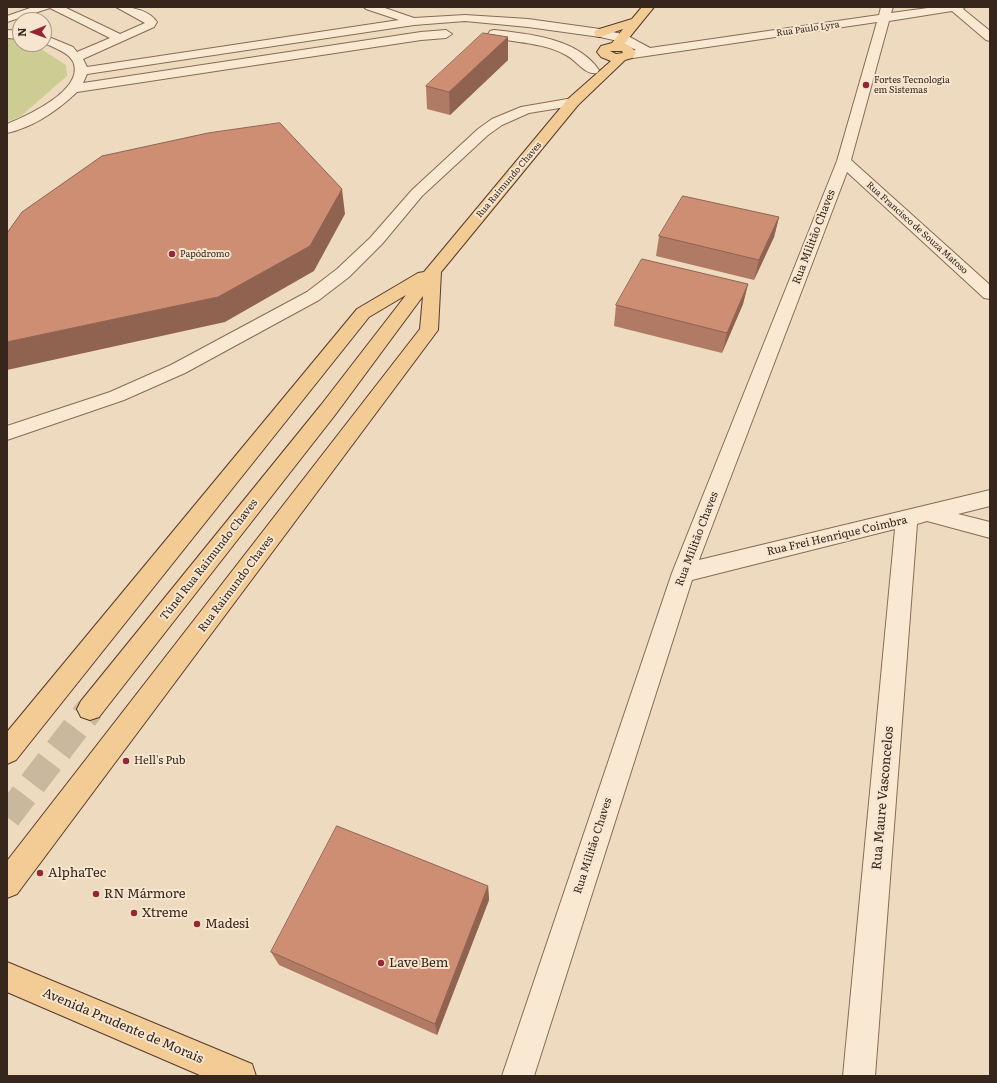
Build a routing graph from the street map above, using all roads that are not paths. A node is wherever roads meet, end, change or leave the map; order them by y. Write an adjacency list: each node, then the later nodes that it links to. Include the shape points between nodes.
1 (45, 7): 8 (street)
2 (55, 7): 15 (street)
3 (122, 7): 15 (street, via 140,14 151,22 146,28)
4 (370, 7): 9 (street)
5 (648, 7): 10 (main road, Rua Raimundo Chaves)
6 (957, 7): 7 (street, Rua Paulo Lyra); 14 (street)
7 (885, 13): 17 (street, Rua Paulo Lyra, via 652,51); 27 (street, Rua Militão Chaves)
8 (8, 19)
9 (414, 21): 12 (street, Rua Paulo Lyra, via 489,19); 22 (street, Rua Paulo Lyra)
10 (637, 22): 12 (main road); 17 (main road, Rua Raimundo Chaves)
11 (457, 33): 23 (street, via 421,36)
12 (600, 33): 17 (street, Rua Paulo Lyra)
13 (482, 34): 18 (street, via 539,40)
14 (990, 37)
15 (119, 38): 20 (street)
16 (52, 41): 20 (street)
17 (624, 48): 19 (main road); 24 (main road, Rua Raimundo Chaves, via 609,72)
18 (575, 55): 19 (street); 21 (street)
19 (605, 55): 21 (main road, Rua Raimundo Chaves)
20 (77, 57): 22 (street)
21 (593, 70): 24 (main road, Rua Raimundo Chaves)
22 (82, 72): 23 (street)
23 (75, 88): 26 (street, via 56,105 26,122)
24 (585, 89): 25 (main road, Rua Raimundo Chaves)
25 (573, 102): 28 (main road, Rua Raimundo Chaves); 31 (street, via 526,110 497,122 483,132 417,193 343,273 313,296 178,369 116,396)
26 (7, 129)
27 (844, 162): 29 (street, Rua Francisco de Souza Matoso); 35 (street, Rua Militão Chaves)
28 (434, 271): 30 (main road, Rua Raimundo Chaves); 37 (main road, Rua Raimundo Chaves, via 363,313); 38 (main road, Rua Raimundo Chaves, via 429,330)
29 (990, 294)
30 (328, 410): 36 (main road, Túnel Rua Raimundo Chaves)
31 (7, 433)
32 (990, 498): 33 (street, Rua Frei Henrique Coimbra)
33 (918, 517): 34 (street); 35 (street, Rua Frei Henrique Coimbra); 42 (street, Rua Maure Vasconcelos)
34 (990, 530)
35 (683, 573): 41 (street, Rua Militão Chaves)
36 (90, 709)
37 (7, 752)
38 (7, 884)
39 (7, 977): 40 (main road, Avenida Prudente de Morais)
40 (240, 1076)
41 (518, 1076)
42 (859, 1076)

